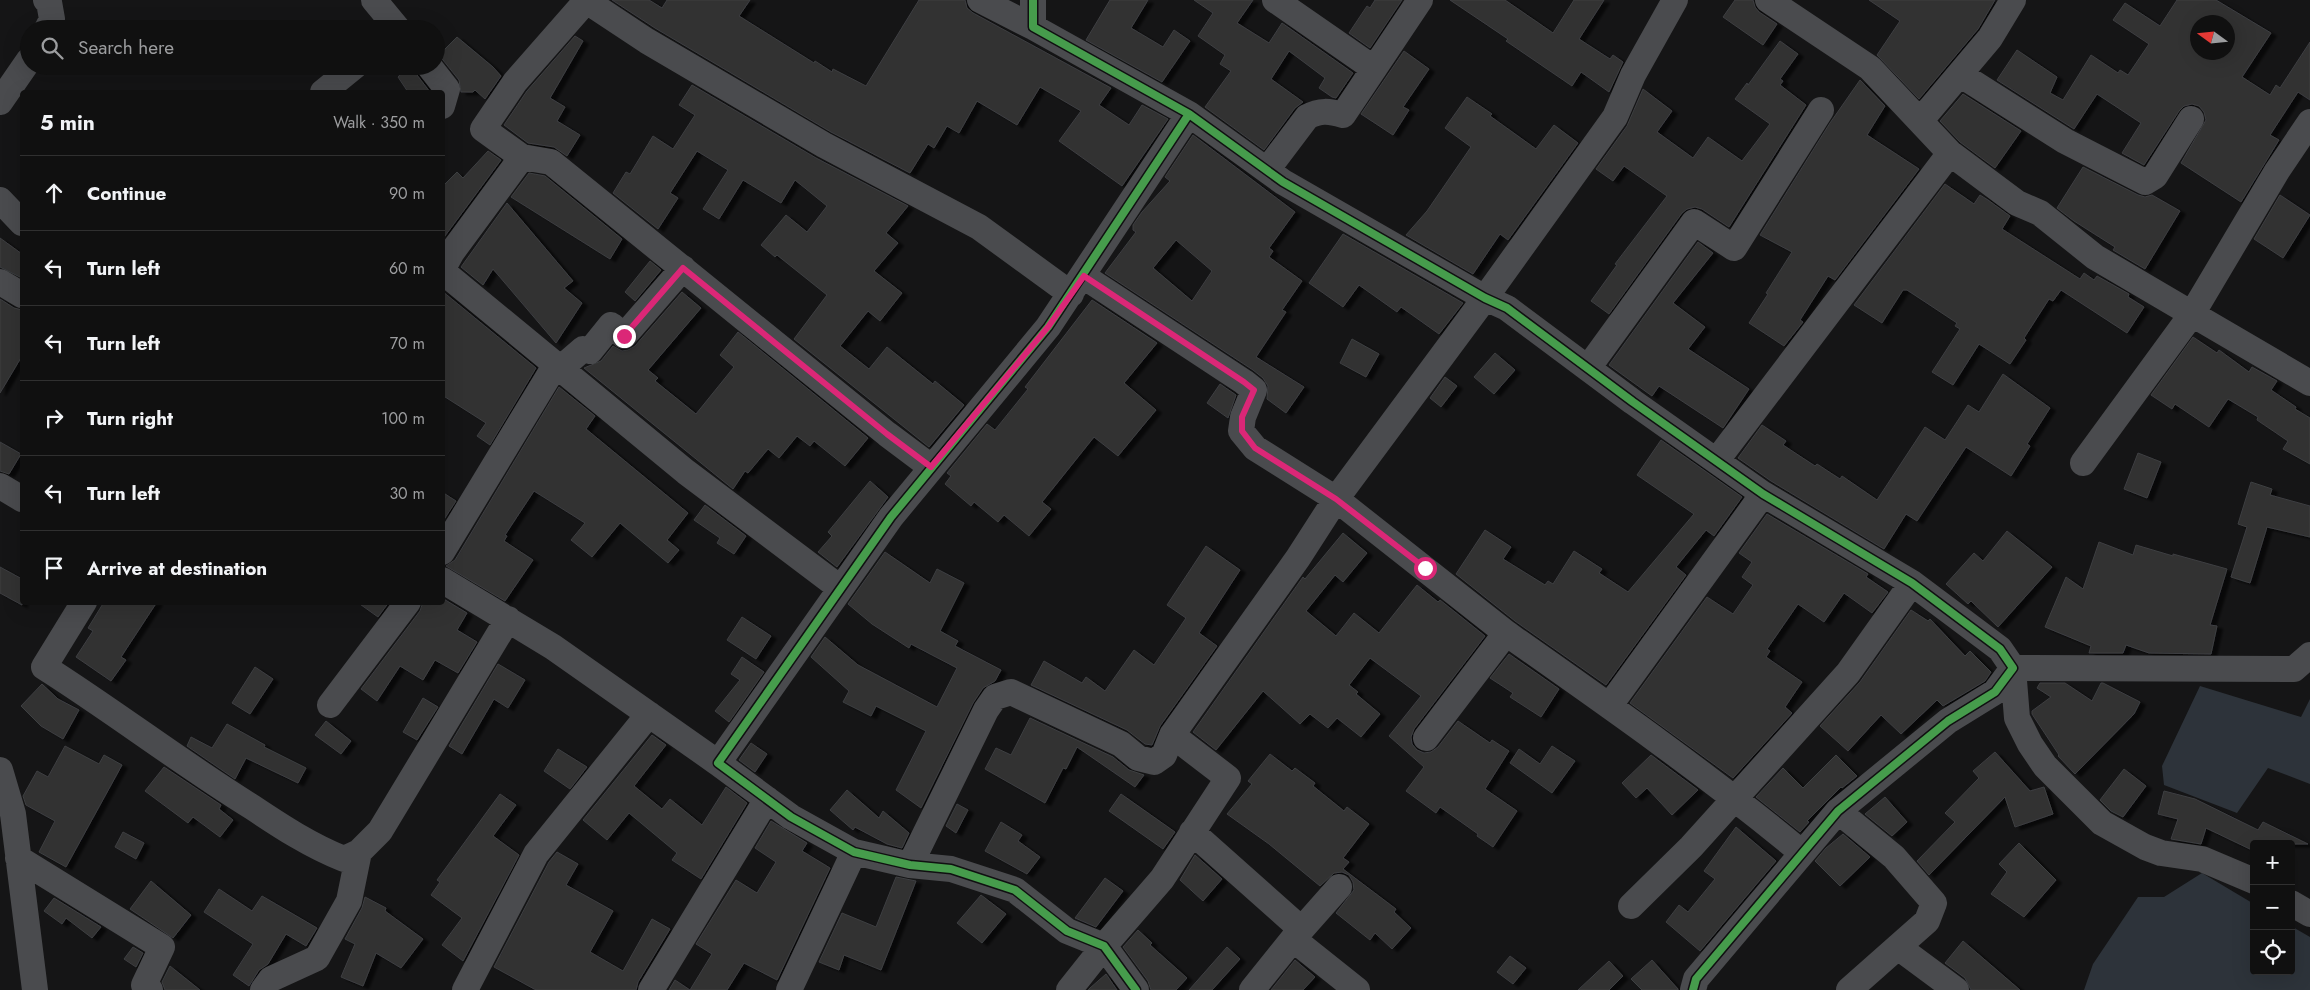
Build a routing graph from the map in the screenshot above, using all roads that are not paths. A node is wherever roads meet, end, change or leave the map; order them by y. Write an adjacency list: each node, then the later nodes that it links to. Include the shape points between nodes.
1 (46, 0): 11 (street)
2 (374, 0): 12 (street)
3 (980, 0): 13 (street)
4 (1033, 0): 13 (street)
5 (1275, 0): 14 (street)
6 (1420, 0): 14 (street)
7 (1675, 0): 38 (street, via 1633,75 1615,116)
8 (1768, 0): 25 (street, via 1870,68)
9 (2013, 0): 18 (street, via 1990,38)
10 (586, 1): 28 (street, via 516,82 483,129); 36 (street, via 646,41 824,145 979,227)
11 (52, 20)
12 (391, 20)
13 (1033, 27): 23 (street)
14 (1373, 68): 29 (street, via 1343,115 1326,111 1307,117)
15 (20, 73): 21 (street)
16 (344, 75): 19 (street)
17 (436, 75): 20 (street, via 447,89)
18 (1961, 75): 24 (street, via 2065,141 2145,182 2155,176); 25 (street)
19 (325, 90)
20 (445, 96)
21 (0, 102)
22 (1821, 110): 41 (street, via 1734,248 1694,222)
23 (1189, 114): 29 (street); 36 (street)
24 (2191, 119)
25 (1920, 121): 27 (street)
26 (2310, 122): 39 (street)
27 (1950, 153): 39 (street, via 2017,203 2040,213 2095,258); 43 (street)
28 (522, 157): 32 (street); 33 (street, via 551,162)
29 (1267, 170): 38 (street)
30 (0, 200): 31 (street)
31 (20, 221)
32 (445, 265)
33 (683, 268): 40 (street, via 624,336 611,325 590,351 583,349); 45 (street)
34 (445, 272): 40 (street)
35 (0, 282): 37 (street)
36 (1078, 285): 45 (street, via 1048,327); 49 (street, via 1254,390 1242,417 1242,431 1255,448)
37 (20, 294)
38 (1485, 298): 41 (street, via 1508,308); 49 (street)
39 (2192, 314): 42 (street); 44 (street)
40 (559, 366): 50 (street); 53 (street, via 686,472)
41 (1588, 368): 43 (street)
42 (2310, 383)
43 (1717, 460): 47 (street)
44 (2083, 463)
45 (931, 467): 53 (street, via 891,516)
46 (0, 486): 48 (street)
47 (1763, 494): 52 (street); 61 (street)
48 (20, 498)
49 (1336, 499): 57 (street); 63 (street)
50 (445, 547)
51 (445, 582): 56 (street)
52 (1912, 583): 59 (street, via 2000,649); 67 (street, via 1848,673)
53 (840, 588): 65 (street)
54 (82, 605): 71 (street, via 44,667 191,769 316,848 344,859)
55 (406, 605): 60 (street)
56 (508, 619): 62 (street, via 553,646); 71 (street, via 380,831)
57 (1506, 633): 61 (street); 64 (street)
58 (2310, 655): 59 (street, via 2294,669)
59 (2013, 668): 69 (street, via 1995,692 1948,721); 76 (street, via 2017,718 2030,744 2045,766 2102,822 2145,847 2161,853 2202,859)
60 (330, 705)
61 (1610, 705): 67 (street)
62 (649, 714): 65 (street); 87 (street, via 536,854)
63 (1172, 735): 70 (street, via 1228,778); 75 (street, via 1164,755 1154,762 1138,758 1122,744 1011,692 995,697)
64 (1426, 738)
65 (718, 763): 68 (street)
66 (0, 770): 74 (street, via 12,814)
67 (1736, 798): 73 (street); 79 (street)
68 (767, 799): 72 (street, via 791,817); 88 (street)
69 (1838, 811): 73 (street); 83 (street, via 1894,857 1934,903 1927,921)
70 (1192, 832): 81 (street); 82 (street, via 1162,879)
71 (359, 852): 86 (street, via 349,901 317,958 271,979)
72 (854, 852): 75 (street); 89 (street)
73 (1801, 852): 94 (street, via 1696,979)
74 (18, 858): 84 (street); 85 (street, via 162,947 144,985)
75 (910, 865): 82 (street, via 951,869 1015,890 1068,931)
76 (2250, 879)
77 (1339, 887): 81 (street)
78 (2295, 905): 80 (street)
79 (1631, 906)
80 (2310, 914)
81 (1297, 934): 92 (street); 93 (street)
82 (1104, 946): 90 (street); 91 (street)
83 (1898, 947): 95 (street); 96 (street)
84 (35, 990)
85 (150, 990)
86 (263, 990)
87 (465, 990)
88 (650, 990)
89 (789, 990)
90 (1069, 990)
91 (1136, 990)
92 (1252, 990)
93 (1357, 990)
94 (1693, 990)
95 (1849, 990)
96 (1956, 990)

